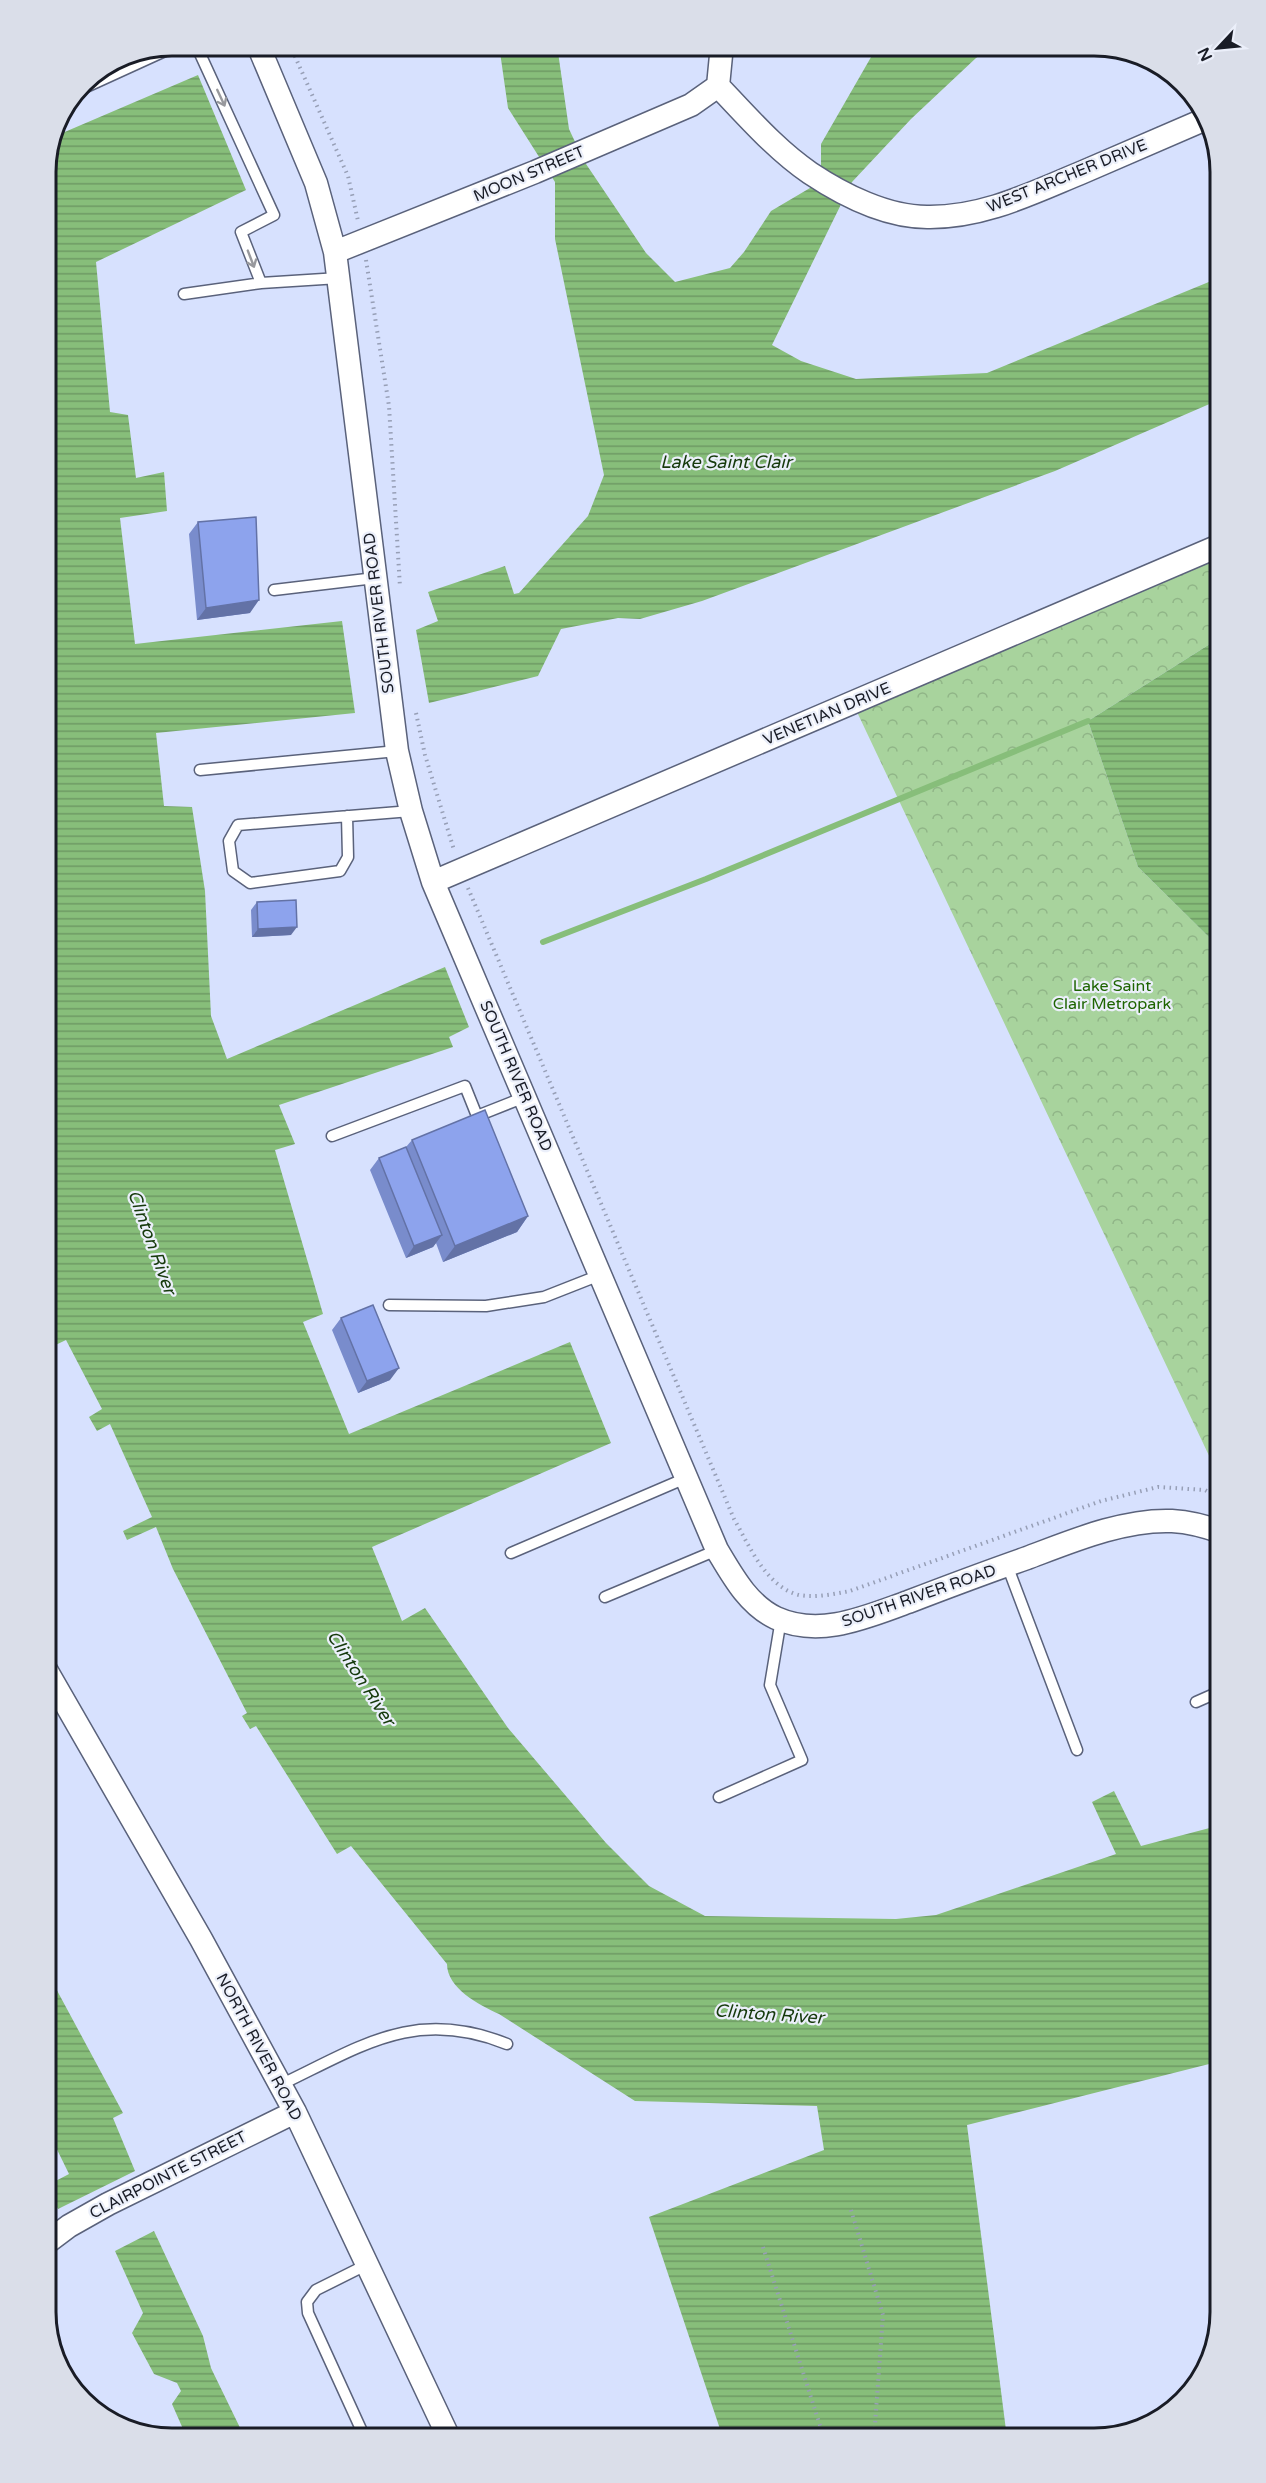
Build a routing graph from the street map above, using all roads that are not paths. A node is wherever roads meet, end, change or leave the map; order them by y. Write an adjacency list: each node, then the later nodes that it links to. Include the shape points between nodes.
1 (201, 56): 10 (lane, one-way to 10, via 274,215 241,232)
2 (263, 56): 8 (street, SOUTH RIVER ROAD, via 316,183)
3 (721, 56): 6 (street)
4 (150, 58): 5 (lane)
5 (98, 82)
6 (718, 86): 7 (street, WEST ARCHER DRIVE, via 775,145 810,173 884,210 926,218 972,214 1008,203); 8 (street, MOON STREET, via 691,105)
7 (1199, 122)
8 (335, 252): 9 (street, SOUTH RIVER ROAD)
9 (339, 278): 10 (lane); 13 (street, SOUTH RIVER ROAD)
10 (261, 284): 11 (lane)
11 (184, 294)
12 (1210, 550): 19 (street, VENETIAN DRIVE)
13 (375, 578): 14 (lane); 15 (street, SOUTH RIVER ROAD)
14 (274, 590)
15 (397, 751): 16 (lane); 17 (street, SOUTH RIVER ROAD)
16 (200, 770)
17 (411, 811): 18 (lane); 19 (street, SOUTH RIVER ROAD)
18 (347, 816): 18 (lane, via 238,825 229,841 233,871 250,884 340,871 348,857)
19 (434, 882): 20 (street, SOUTH RIVER ROAD)
20 (525, 1097): 21 (lane, via 477,1116 465,1086); 22 (street, SOUTH RIVER ROAD)
21 (332, 1136)
22 (600, 1275): 23 (lane, via 544,1297 486,1306); 24 (street, SOUTH RIVER ROAD)
23 (389, 1305)
24 (686, 1478): 26 (street, SOUTH RIVER ROAD); 27 (lane)
25 (1210, 1528): 28 (street, SOUTH RIVER ROAD, via 1171,1521 1129,1526 1072,1541)
26 (717, 1550): 29 (lane); 30 (street, SOUTH RIVER ROAD, via 739,1586)
27 (511, 1552)
28 (1007, 1565): 30 (street, SOUTH RIVER ROAD, via 856,1620 814,1627); 34 (lane)
29 (606, 1597)
30 (781, 1619): 35 (lane, via 770,1685 802,1760)
31 (56, 1687): 37 (street, NORTH RIVER ROAD)
32 (1210, 1696): 33 (lane)
33 (1196, 1702)
34 (1077, 1750)
35 (719, 1797)
36 (507, 2044): 37 (lane, via 460,2030 404,2031 376,2039)
37 (280, 2085): 38 (street, NORTH RIVER ROAD)
38 (295, 2112): 39 (street, CLAIRPOINTE STREET, via 108,2205); 40 (street, NORTH RIVER ROAD)
39 (56, 2236)
40 (369, 2264): 41 (lane, via 316,2290 307,2302 308,2313); 42 (street, NORTH RIVER ROAD)
41 (360, 2427)
42 (444, 2427)

